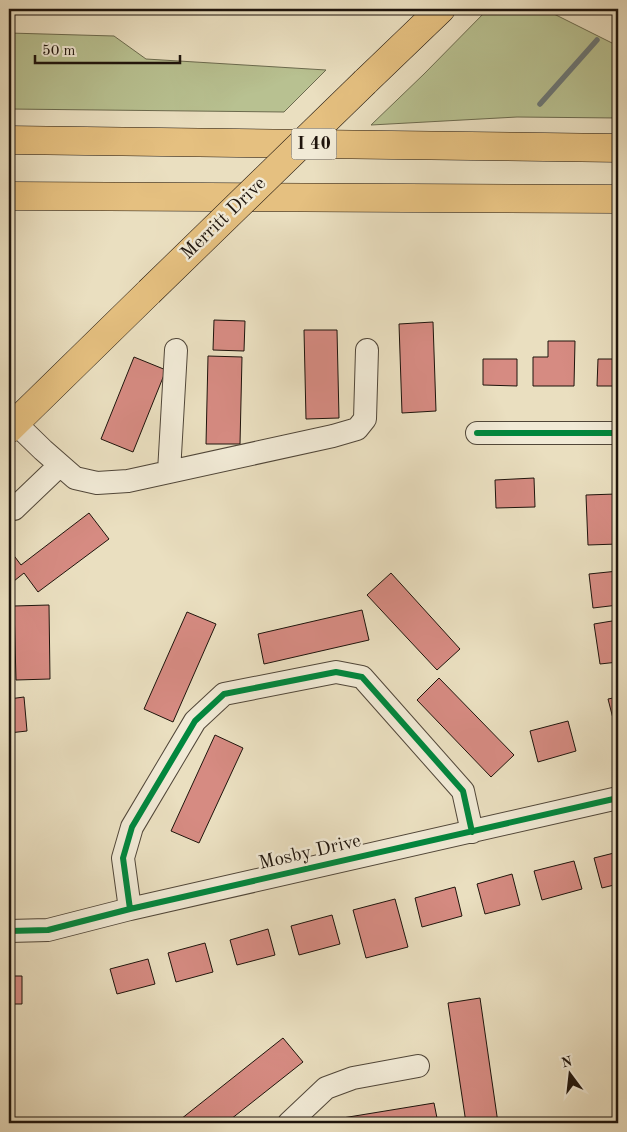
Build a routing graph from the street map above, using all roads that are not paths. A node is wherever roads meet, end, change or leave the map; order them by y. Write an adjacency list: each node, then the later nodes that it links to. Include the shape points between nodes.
1 (441, 9): 8 (main road, Merritt Drive, bridge)
2 (9, 140): 3 (main road, I 40)
3 (618, 148)
4 (9, 196): 5 (main road)
5 (618, 200)
6 (176, 350): 12 (street)
7 (367, 350): 12 (street, via 364,418 358,429)
8 (11, 423): 11 (street)
9 (477, 433): 10 (street)
10 (618, 433)
11 (60, 465): 12 (street, via 75,478 97,483 128,481); 13 (street)
12 (169, 472)
13 (14, 509)
14 (618, 798): 15 (street, Mosby Drive)
15 (472, 832): 16 (street, Mosby Drive); 16 (street, via 463,791 362,677 336,672 224,694 195,720 132,828 123,858)
16 (130, 909): 17 (street, Mosby Drive, via 48,930)
17 (9, 931)
18 (418, 1066): 19 (street, via 353,1078 326,1088)
19 (289, 1123)

